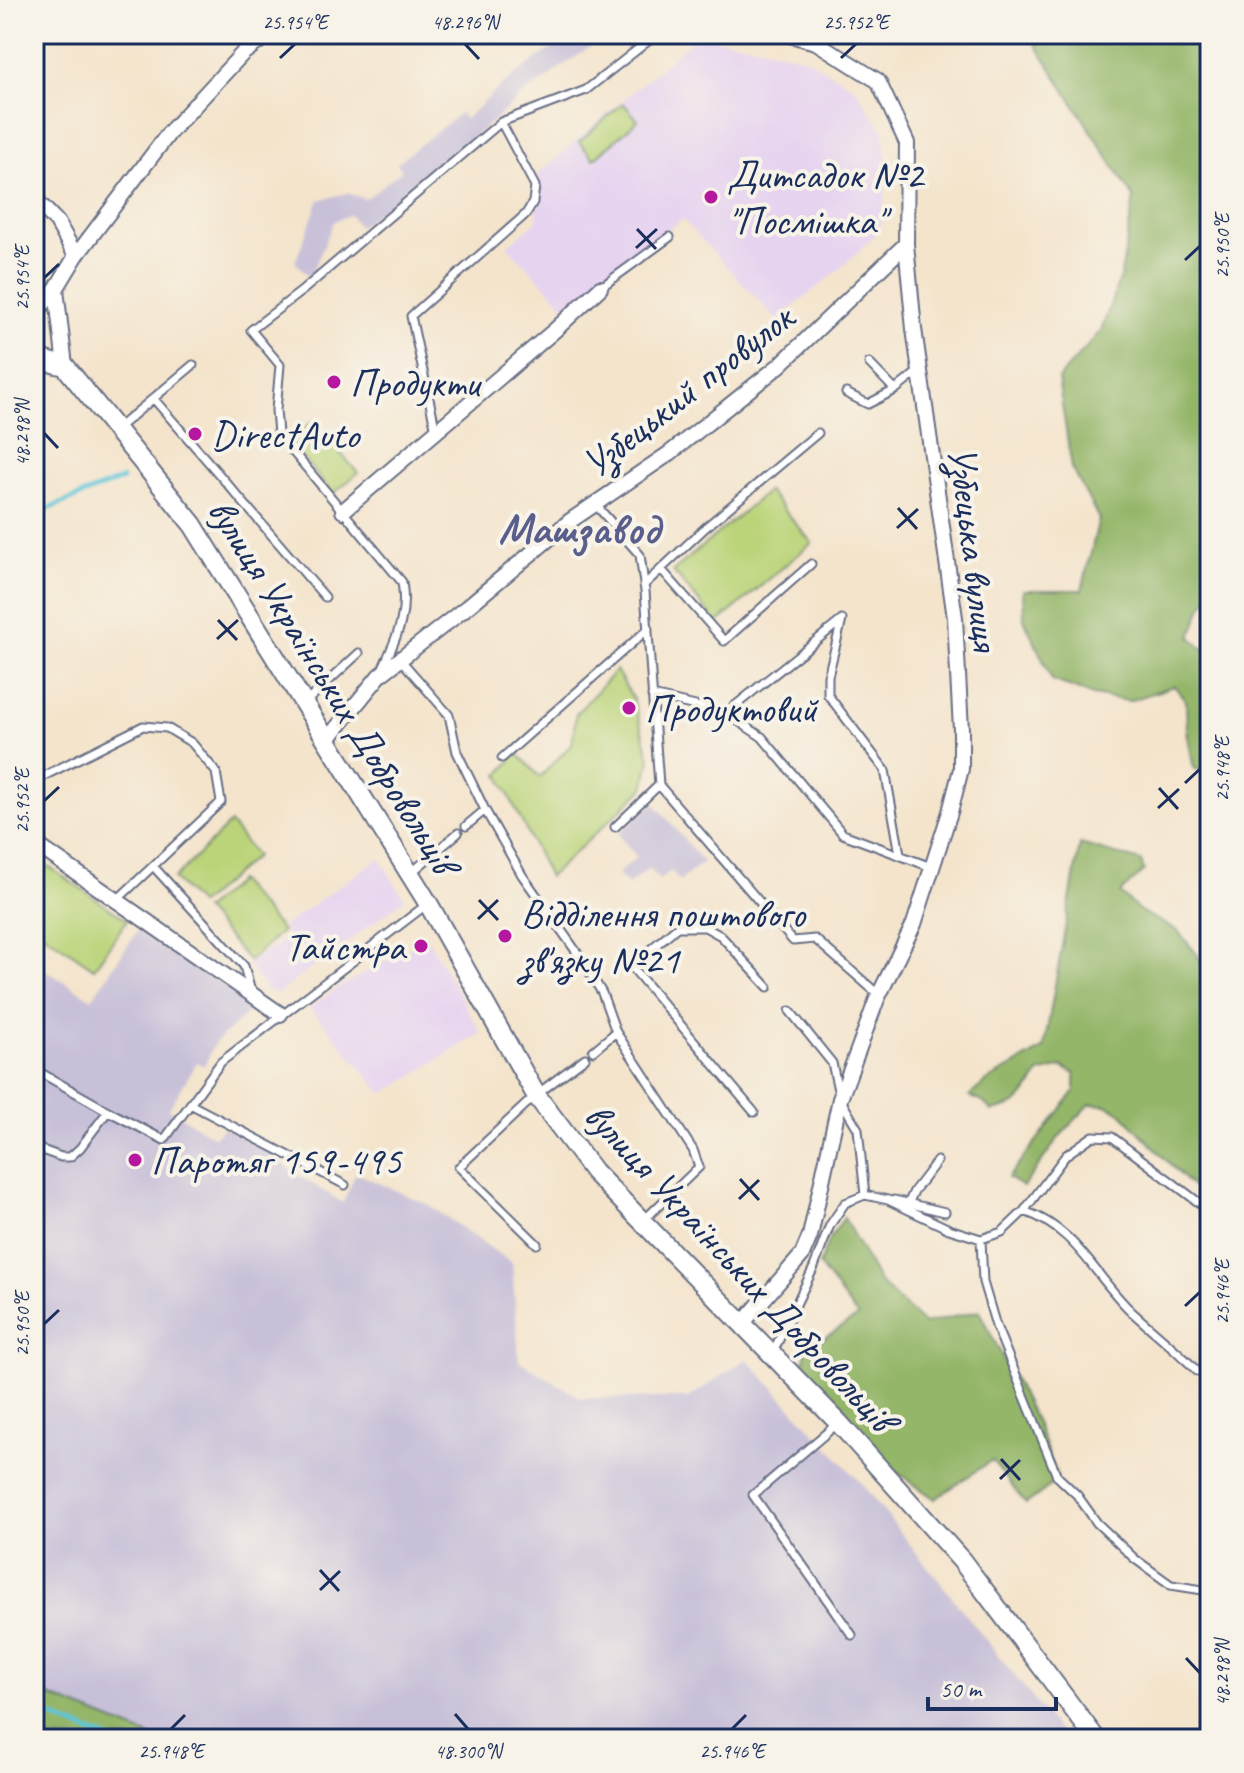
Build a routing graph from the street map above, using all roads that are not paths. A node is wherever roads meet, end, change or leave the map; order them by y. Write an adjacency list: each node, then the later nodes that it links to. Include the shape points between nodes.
1 (269, 34): 8 (street, via 243,53 169,133)
2 (657, 34): 4 (lane, via 586,90)
3 (787, 34): 7 (street, Узбецька вулиця, via 816,42 878,81 907,143)
4 (501, 122): 21 (lane, via 535,186 533,202 411,316); 24 (lane, via 251,330 280,365 278,434)
5 (34, 198): 8 (street, via 57,222)
6 (670, 237): 9 (lane)
7 (906, 244): 16 (street, Узбецька вулиця); 23 (street, Узбецький провулок, via 780,365 670,453)
8 (76, 256): 10 (street)
9 (600, 288): 21 (street)
10 (56, 289): 11 (street); 15 (street)
11 (34, 315)
12 (34, 358): 15 (street)
13 (869, 363): 17 (lane)
14 (193, 365): 19 (lane)
15 (65, 366): 20 (street, вулиця Українських Добровольців)
16 (919, 371): 17 (lane); 47 (street, Узбецька вулиця, via 955,618 961,730 961,769)
17 (895, 390): 18 (lane, via 868,404)
18 (846, 393)
19 (153, 398): 20 (lane); 28 (lane)
20 (116, 429): 34 (street, вулиця Українських Добровольців, via 193,525)
21 (436, 431): 24 (street)
22 (818, 433): 26 (lane)
23 (595, 504): 27 (lane, via 640,555); 31 (street, Узбецький провулок)
24 (343, 511): 32 (lane, via 402,582 405,604 399,633)
25 (811, 564): 26 (lane, via 724,641)
26 (661, 569): 27 (lane)
27 (644, 585): 29 (lane)
28 (325, 597)
29 (648, 629): 33 (lane); 37 (lane)
30 (359, 653): 34 (lane)
31 (400, 659): 32 (street, Узбецький провулок); 40 (lane, via 449,715 457,752)
32 (380, 675): 36 (street, Узбецький провулок)
33 (652, 696): 35 (lane); 39 (lane)
34 (304, 703): 36 (street, вулиця Українських Добровольців)
35 (726, 713): 45 (lane, via 762,737 843,834); 45 (lane, via 842,620 828,695 885,770)
36 (327, 740): 48 (street, вулиця Українських Добровольців)
37 (502, 758)
38 (34, 781): 46 (lane, via 143,726 167,728 192,743 216,772 221,802)
39 (659, 785): 42 (lane); 53 (lane, via 793,941 815,939)
40 (485, 810): 41 (lane); 56 (lane, via 602,993)
41 (466, 826)
42 (615, 827)
43 (458, 833): 48 (lane)
44 (34, 843): 49 (street)
45 (900, 854): 47 (lane)
46 (153, 866): 49 (lane); 52 (lane, via 244,966)
47 (931, 867): 53 (street, Узбецька вулиця, via 914,924)
48 (410, 873): 50 (street, вулиця Українських Добровольців)
49 (117, 901): 52 (street)
50 (428, 903): 55 (lane); 60 (street, вулиця Українських Добровольців)
51 (768, 987): 64 (lane, via 721,936 705,927 677,927 631,966)
52 (251, 995): 55 (street)
53 (879, 995): 61 (street, Узбецька вулиця)
54 (790, 1011): 61 (lane, via 832,1063)
55 (280, 1014): 62 (lane, via 221,1062)
56 (616, 1032): 57 (lane); 74 (lane, via 699,1167)
57 (593, 1051)
58 (585, 1058): 60 (lane)
59 (34, 1069): 63 (lane)
60 (536, 1095): 74 (street, вулиця Українських Добровольців, via 594,1172); 76 (lane, via 459,1167)
61 (840, 1099): 68 (lane, via 858,1129); 77 (street, Узбецька вулиця, via 802,1255)
62 (190, 1104): 63 (lane, via 164,1140); 67 (lane)
63 (108, 1111): 65 (lane, via 70,1157)
64 (754, 1112)
65 (34, 1147)
66 (937, 1161): 70 (lane)
67 (345, 1185)
68 (865, 1195): 69 (lane); 78 (lane, via 845,1203 836,1214)
69 (888, 1200): 70 (lane); 75 (lane)
70 (909, 1202): 73 (lane)
71 (1024, 1211): 72 (lane, via 1066,1155 1093,1136 1112,1137); 75 (lane, via 1002,1232); 79 (lane, via 1075,1243 1132,1312)
72 (1210, 1211)
73 (945, 1212)
74 (642, 1222): 77 (street, вулиця Українських Добровольців)
75 (981, 1239): 81 (lane, via 983,1282 996,1326 1057,1476 1135,1559 1171,1585)
76 (537, 1244)
77 (742, 1324): 78 (street, вулиця Українських Добровольців)
78 (772, 1353): 80 (street, вулиця Українських Добровольців)
79 (1197, 1371)
80 (839, 1423): 82 (lane, via 753,1495); 83 (street, вулиця Українських Добровольців, via 962,1561)
81 (1210, 1588)
82 (852, 1635)
83 (1096, 1739)

